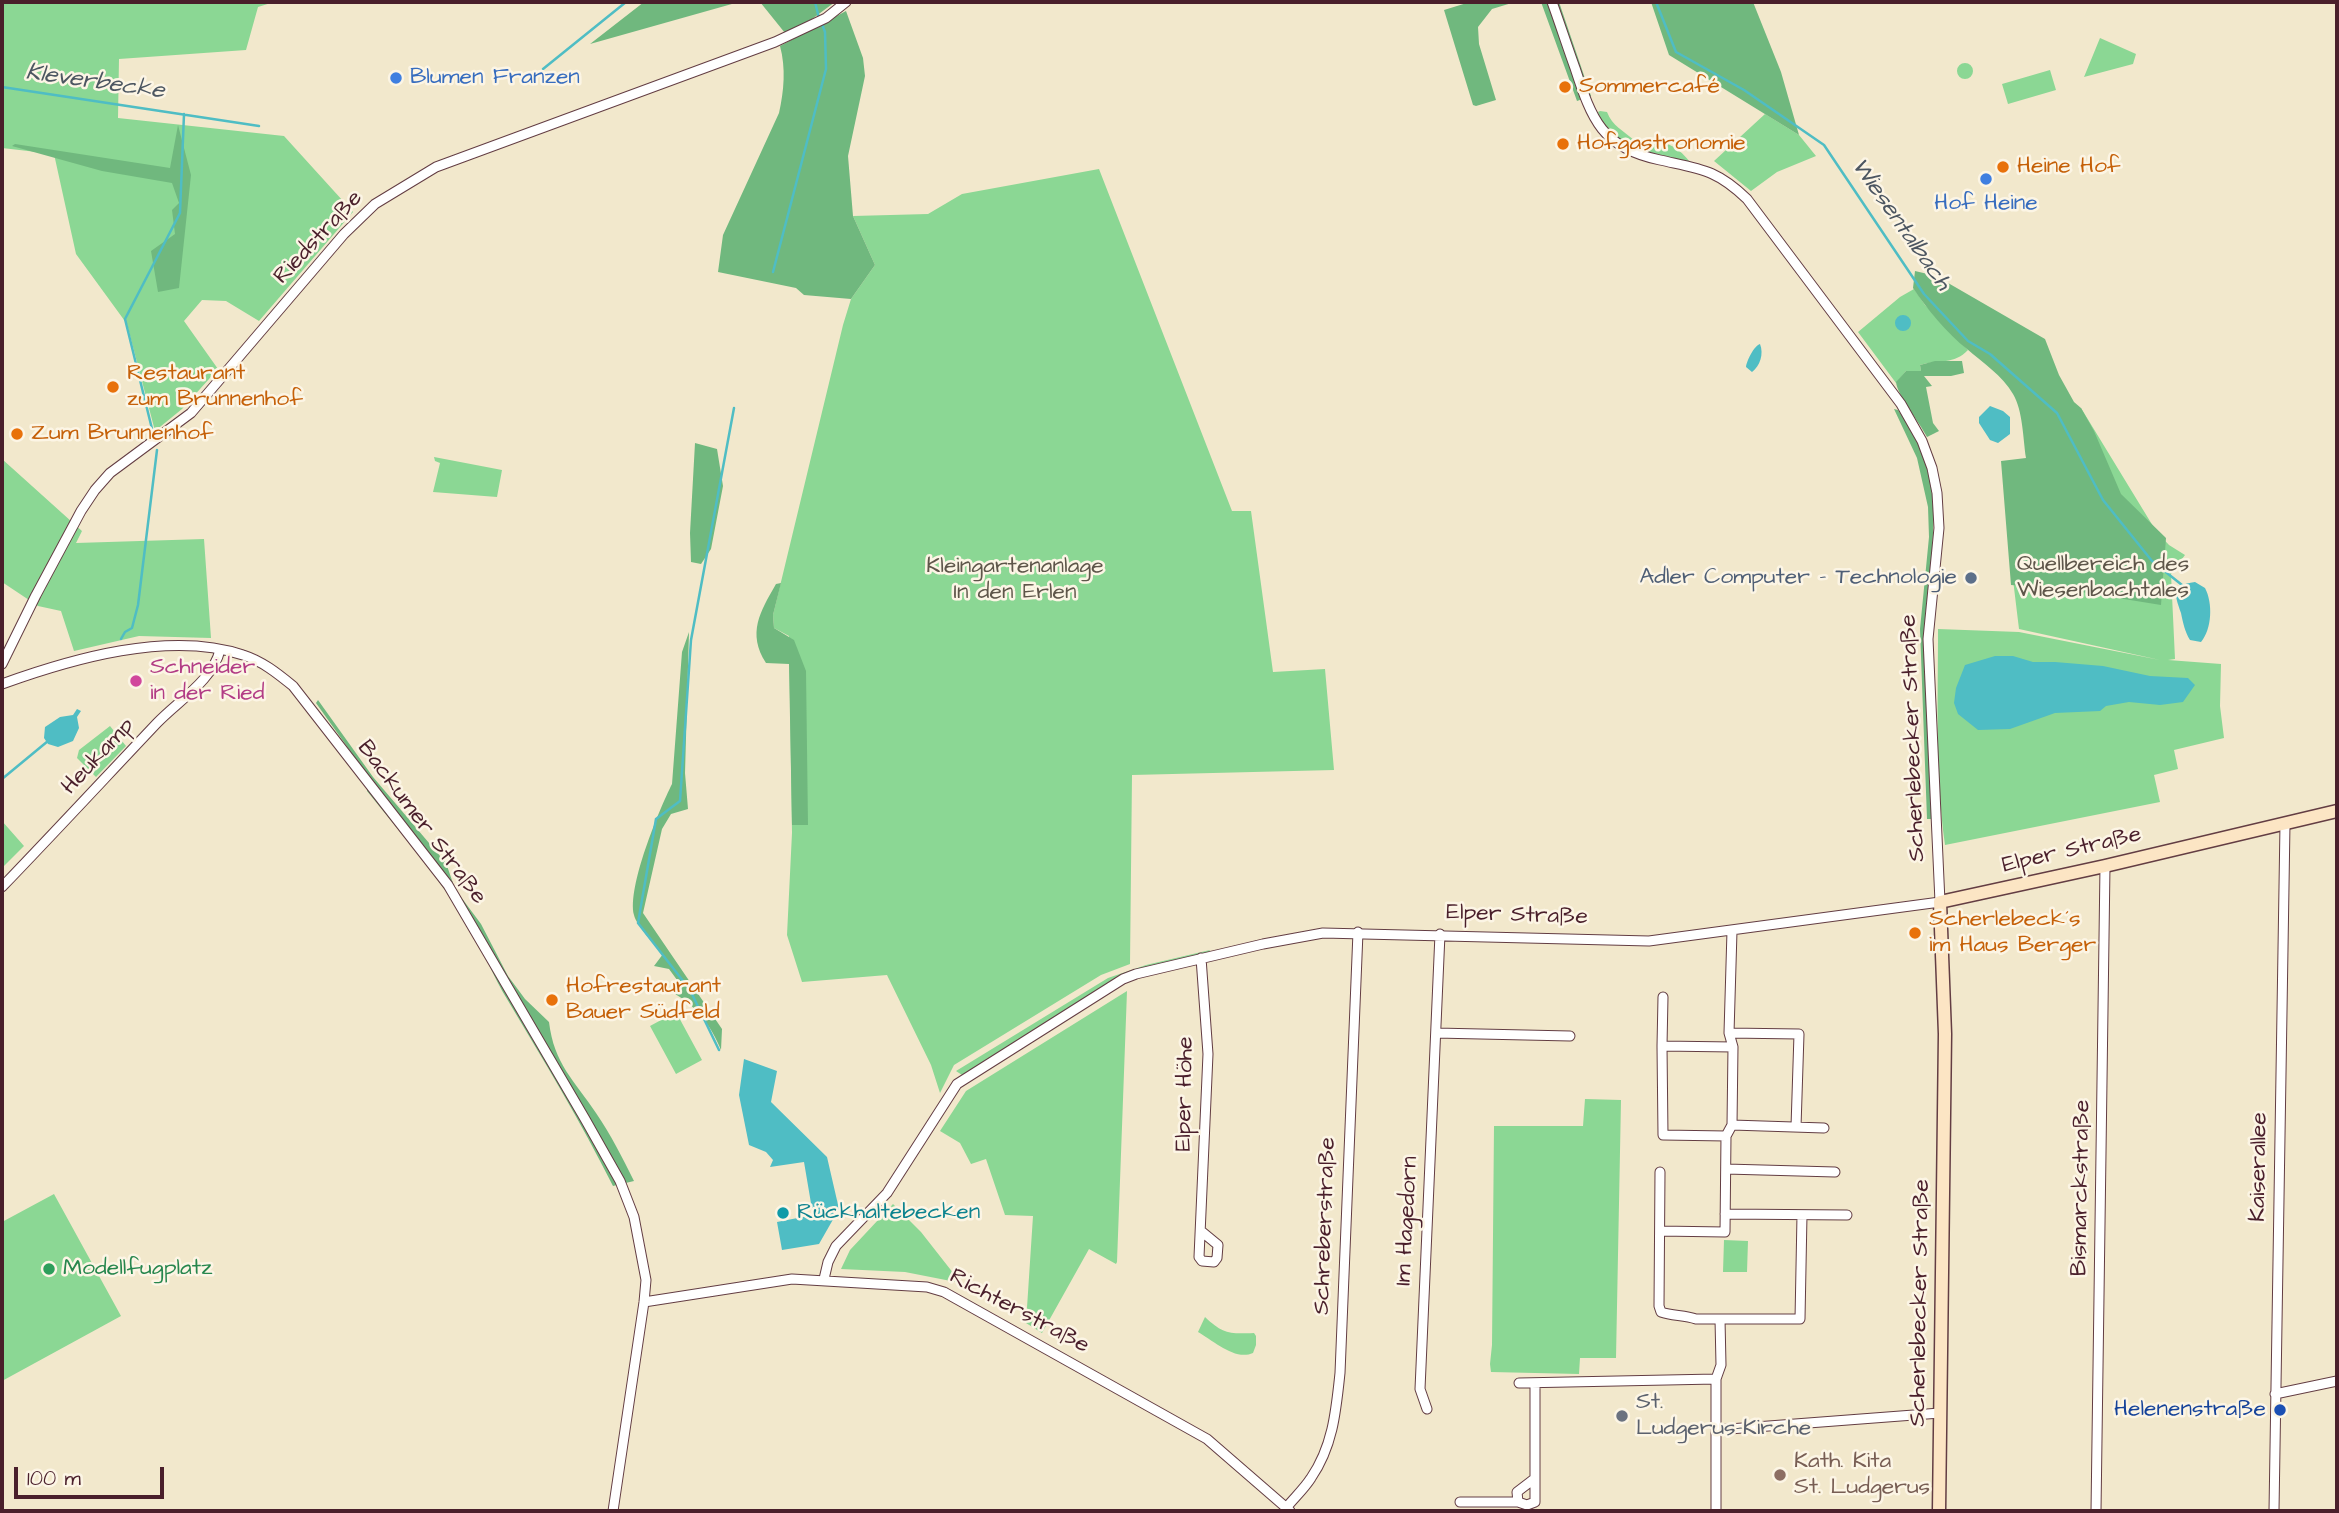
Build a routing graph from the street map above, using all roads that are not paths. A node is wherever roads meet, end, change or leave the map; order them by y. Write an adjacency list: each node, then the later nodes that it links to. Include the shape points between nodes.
1 (846, 2): 4 (street, Riedstraße, via 815,24 753,51 436,167 375,204 344,234 201,403 95,490)
2 (1552, 2): 10 (street, Scherlebecker Straße, via 1587,104 1600,128 1636,153 1713,173 1747,199 1900,404 1922,441 1939,509 1928,639)
3 (220, 650): 5 (street, Backumer Straße, via 124,650 75,660); 9 (street, Heukamp, via 206,676); 34 (street, Backumer Straße, via 243,654 293,686 449,885 626,1194 642,1254)
4 (2, 664)
5 (2, 684)
6 (2337, 811): 7 (street, Elper Straße)
7 (2285, 824): 8 (street, Elper Straße); 40 (street, Kaiserallee)
8 (2105, 866): 10 (street, Elper Straße); 51 (street, Bismarckstraße)
9 (2, 887)
10 (1940, 902): 11 (street, Elper Straße); 42 (street, Scherlebecker Straße, via 1945,1045)
11 (1732, 931): 13 (street, Elper Straße, via 1649,941); 17 (street)
12 (1359, 932): 13 (street, Elper Straße); 14 (street, Elper Straße, via 1313,934); 47 (street, Schreberstraße, via 1336,1419 1322,1461)
13 (1440, 934): 16 (street, Im Hagedorn)
14 (1201, 958): 31 (street, Elper Höhe, via 1208,1054); 33 (street, Elper Straße, via 1124,979 957,1084 887,1193 836,1246)
15 (1663, 997): 19 (street)
16 (1436, 1033): 18 (street); 41 (street, Im Hagedorn, via 1420,1389)
17 (1729, 1033): 20 (street); 22 (street, via 1799,1034)
18 (1570, 1036)
19 (1662, 1046): 20 (street); 24 (street, via 1663,1135)
20 (1733, 1047): 21 (street)
21 (1732, 1125): 22 (street); 24 (street)
22 (1796, 1127): 23 (street)
23 (1824, 1128)
24 (1726, 1136): 25 (street)
25 (1726, 1169): 27 (street); 28 (street)
26 (1660, 1172): 32 (street)
27 (1835, 1172)
28 (1725, 1214): 29 (street); 32 (street, via 1725,1232)
29 (1802, 1215): 30 (street); 35 (street, via 1800,1319)
30 (1847, 1215)
31 (1201, 1231)
32 (1660, 1231): 35 (street, via 1661,1312)
33 (824, 1279): 34 (street, Richterstraße, via 783,1280); 47 (street, Richterstraße, via 944,1292 1207,1439)
34 (644, 1302): 48 (street, Backumer Straße)
35 (1720, 1319): 36 (street, via 1721,1365)
36 (1716, 1379): 39 (street); 43 (street)
37 (2337, 1381): 40 (street)
38 (1519, 1383): 39 (street)
39 (1535, 1383): 44 (street)
40 (2275, 1394): 52 (street, Kaiserallee)
41 (1427, 1409)
42 (1940, 1413): 43 (street); 50 (street, Scherlebecker Straße)
43 (1716, 1430): 49 (street)
44 (1534, 1479): 46 (street, via 1517,1492); 46 (street, via 1535,1502)
45 (1460, 1502): 46 (street)
46 (1518, 1502)
47 (1288, 1510)
48 (613, 1511)
49 (1716, 1511)
50 (1938, 1511)
51 (2096, 1511)
52 (2274, 1511)

